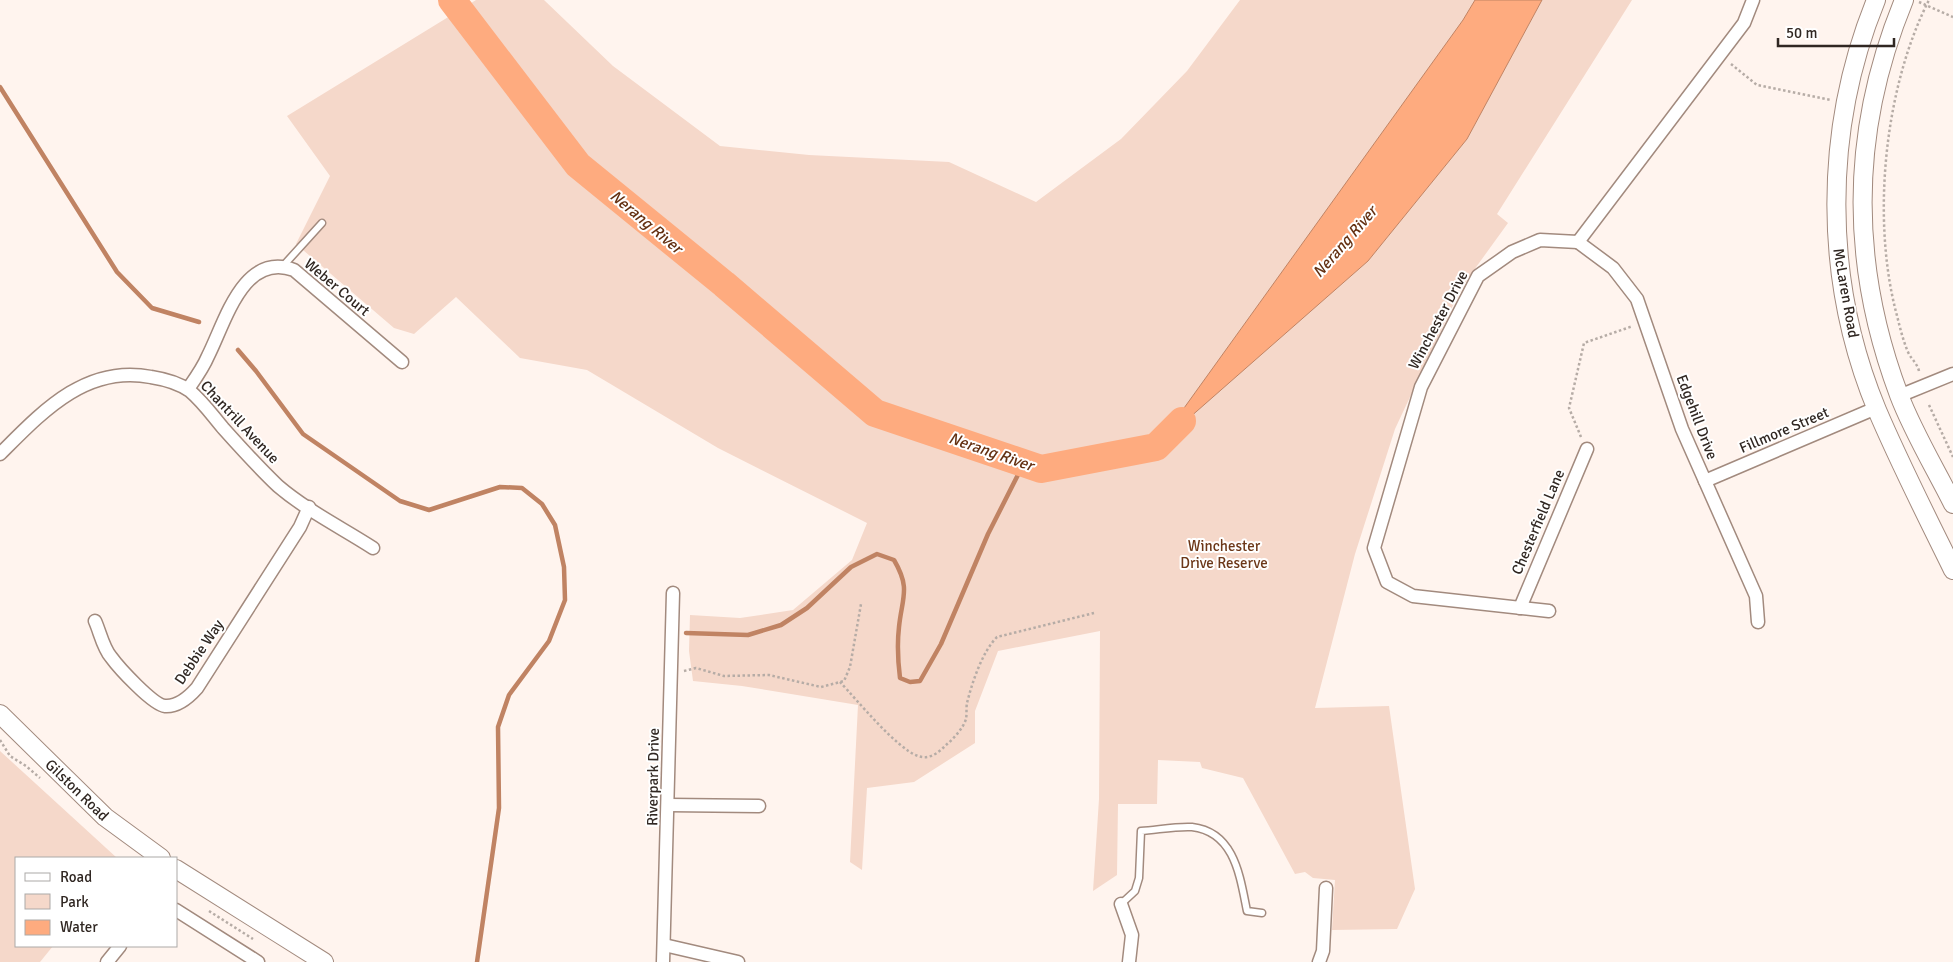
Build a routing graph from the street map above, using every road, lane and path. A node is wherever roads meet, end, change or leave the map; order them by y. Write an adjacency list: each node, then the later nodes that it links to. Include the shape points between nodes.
1 (1753, 0): 8 (street, via 1744,23)
2 (1876, 0): 9 (main road, McLaren Road, via 1866,24)
3 (1904, 0): 18 (main road, McLaren Road, via 1874,92 1865,141 1862,184 1862,228 1874,312)
4 (1915, 0): 6 (path)
5 (1929, 0): 6 (path)
6 (1926, 5): 7 (path); 15 (path, via 1908,54 1892,118 1884,199 1895,305 1908,354)
7 (1953, 17)
8 (1720, 55): 9 (path, via 1757,85); 11 (street)
9 (1845, 102): 20 (main road, McLaren Road, via 1838,151 1837,245 1857,351)
10 (322, 223): 12 (lane)
11 (1578, 242): 13 (street, Edgehill Drive, via 1613,268 1637,300); 31 (street, Winchester Drive, via 1540,240 1512,252 1478,276 1421,387 1374,548 1387,582 1413,596)
12 (283, 266): 14 (street, Weber Court, via 294,270); 17 (street, Weber Court, via 268,268 246,284 229,310 208,358)
13 (1645, 322): 21 (path, via 1584,343 1569,408); 24 (street, Edgehill Drive, via 1682,429)
14 (402, 362)
15 (1919, 371)
16 (1953, 374): 18 (street)
17 (188, 389): 22 (street, Chantrill Avenue, via 166,379 140,374 114,375 87,382 36,419); 26 (street, Chantrill Avenue, via 278,485)
18 (1899, 396): 25 (main road, McLaren Road)
19 (1929, 405): 23 (path)
20 (1876, 408): 24 (street, Fillmore Street); 28 (main road, McLaren Road)
21 (1587, 449): 31 (street, Chesterfield Lane)
22 (0, 454)
23 (1953, 457)
24 (1705, 481): 35 (street, Edgehill Drive, via 1756,596)
25 (1953, 504)
26 (309, 507): 27 (street, Chantrill Avenue); 34 (street, Debbie Way, via 300,527 188,698 166,706 158,704 110,656)
27 (373, 548)
28 (1953, 570)
29 (673, 593): 36 (street, Riverpark Drive)
30 (861, 604): 37 (path, via 850,667 844,681)
31 (1520, 608): 32 (street, Winchester Drive)
32 (1549, 611)
33 (1094, 613): 37 (path, via 997,637 990,643 967,704 962,727 936,754 930,756 919,757 903,747)
34 (95, 621)
35 (1758, 622)
36 (671, 674): 37 (path, via 696,668 724,676 769,674 821,687); 39 (street, Riverpark Drive)
37 (840, 682)
38 (0, 714): 41 (main road, Gilston Road, via 105,817)
39 (669, 805): 40 (street); 47 (street, Riverpark Drive)
40 (759, 806)
41 (159, 857)
42 (178, 869): 51 (main road)
43 (1326, 888): 55 (street, via 1323,951)
44 (1121, 904): 46 (lane, via 1135,891 1139,878 1141,831 1192,827 1206,831 1226,844 1238,870 1247,911); 54 (street, via 1132,935)
45 (178, 911): 50 (street)
46 (1262, 913)
47 (664, 945): 52 (street, Riverpark Drive); 53 (street)
48 (119, 947): 49 (street)
49 (107, 962)
50 (258, 962)
51 (324, 962)
52 (663, 962)
53 (738, 962)
54 (1129, 962)
55 (1319, 962)

